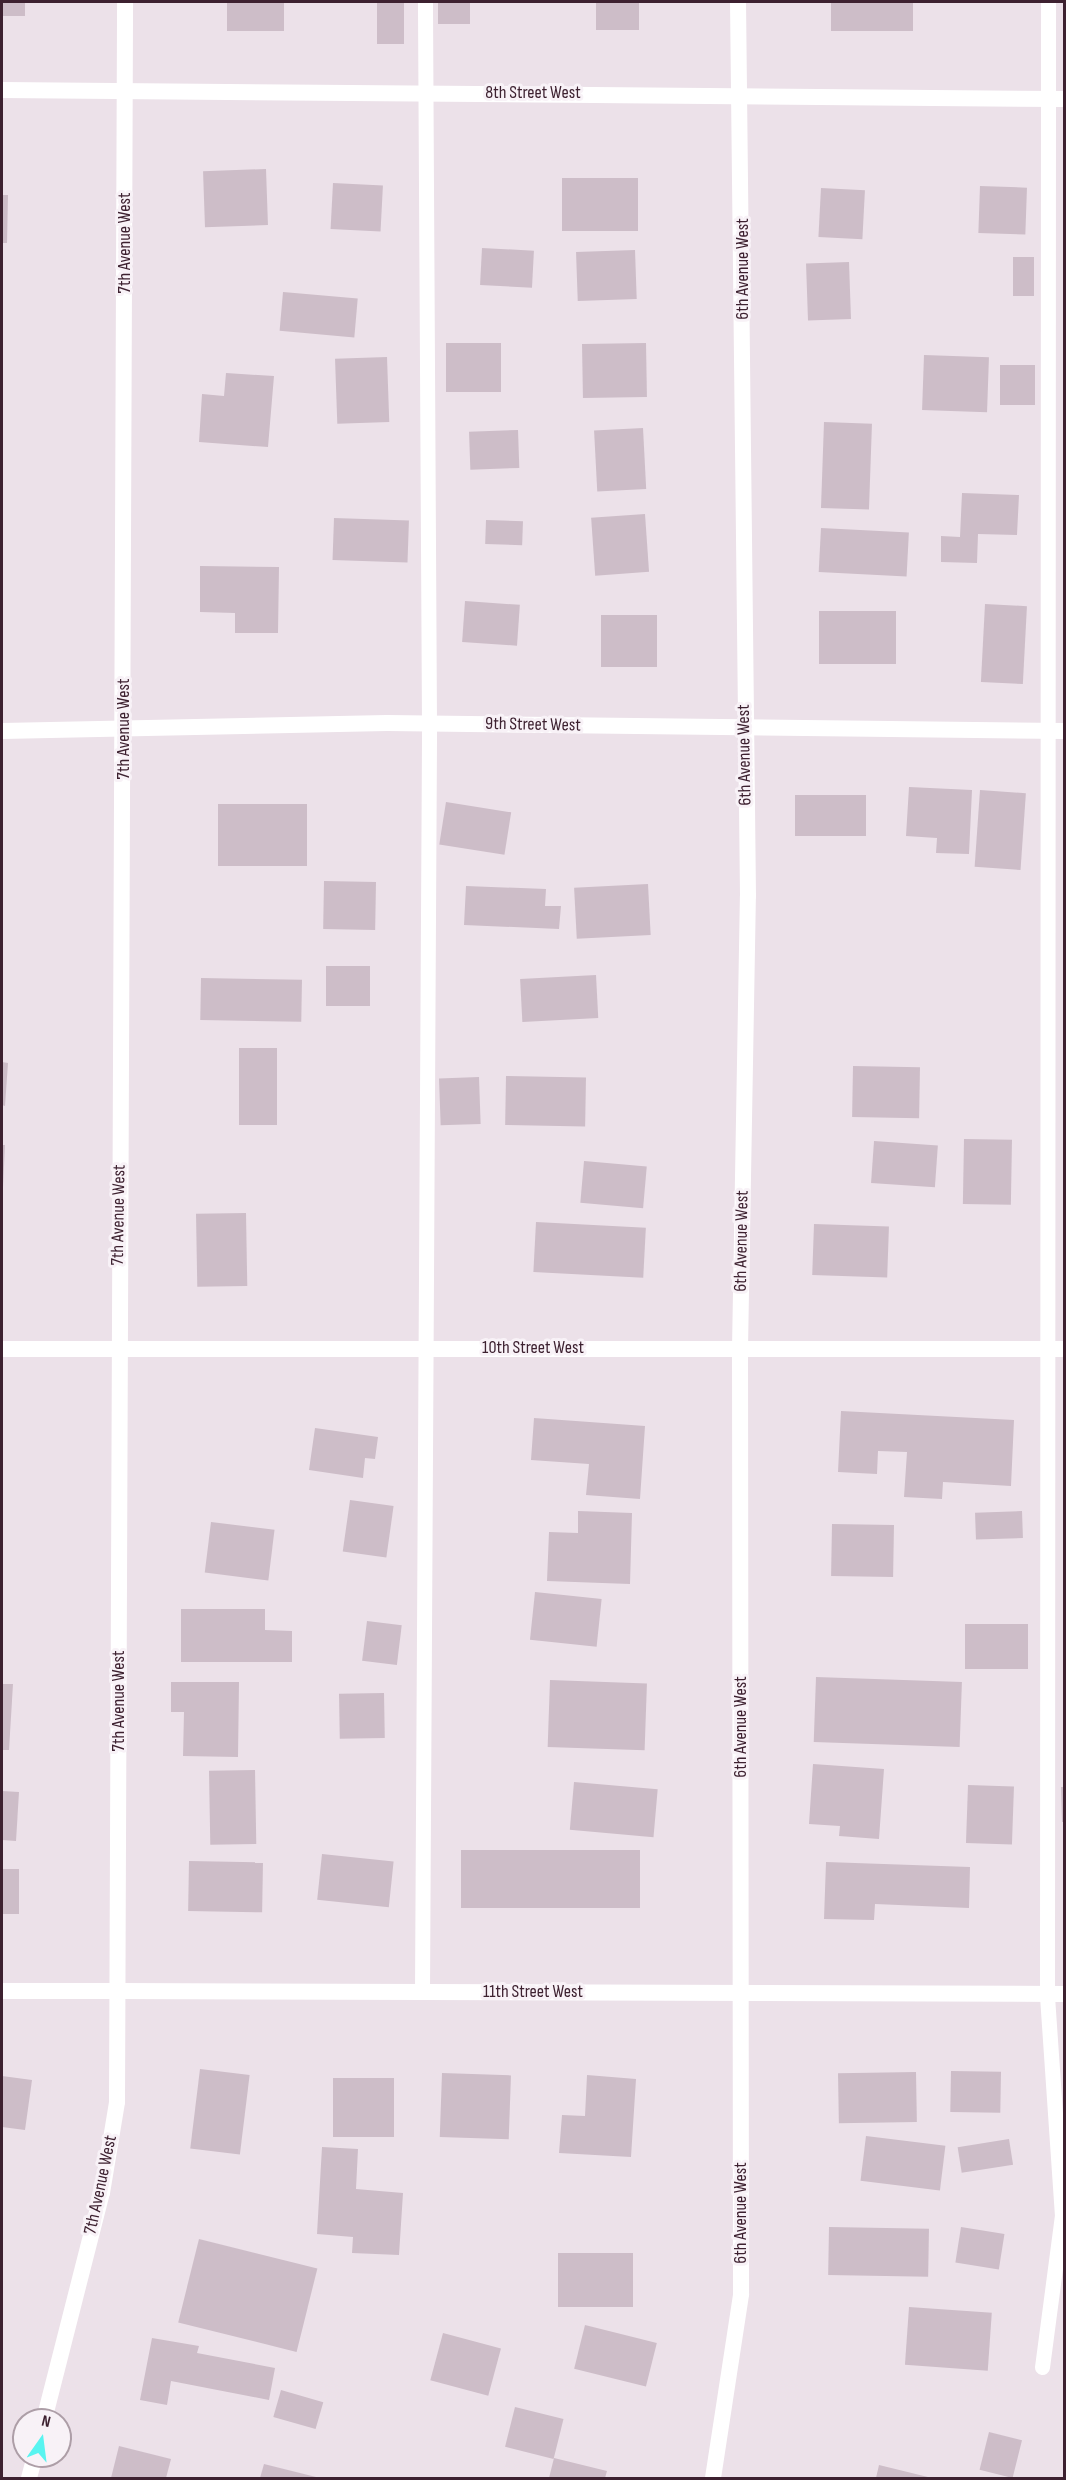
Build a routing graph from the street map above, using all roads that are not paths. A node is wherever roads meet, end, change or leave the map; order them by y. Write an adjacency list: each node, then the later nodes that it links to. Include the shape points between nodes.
1 (125, 2): 6 (street, 7th Avenue West)
2 (425, 2): 7 (lane)
3 (738, 2): 8 (street, 6th Avenue West)
4 (1048, 2): 9 (lane)
5 (2, 90): 6 (street, 8th Street West)
6 (125, 90): 7 (street, 8th Street West); 11 (street, 7th Avenue West)
7 (425, 92): 8 (street, 8th Street West); 10 (lane)
8 (742, 94): 9 (street, 8th Street West); 12 (street, 6th Avenue West)
9 (1056, 99): 14 (lane)
10 (429, 724): 11 (street, 9th Street West); 12 (street, 9th Street West); 15 (lane)
11 (124, 729): 13 (street, 9th Street West); 17 (street, 7th Avenue West)
12 (744, 729): 14 (street, 9th Street West); 18 (street, 6th Avenue West, via 748,896)
13 (2, 731)
14 (1057, 731): 19 (lane)
15 (425, 1348): 17 (street, 10th Street West); 18 (street, 10th Street West); 22 (lane)
16 (2, 1349): 17 (street, 10th Street West)
17 (118, 1349): 21 (street, 7th Avenue West)
18 (740, 1349): 19 (street, 10th Street West); 23 (street, 6th Avenue West)
19 (1057, 1349): 24 (lane)
20 (2, 1990): 21 (street, 11th Street West)
21 (119, 1991): 22 (street, 11th Street West); 27 (street, 7th Avenue West, via 117,2102 102,2193)
22 (422, 1992): 23 (street, 11th Street West)
23 (741, 1993): 24 (street, 11th Street West); 28 (street, 6th Avenue West, via 741,2294)
24 (1047, 1994): 25 (street, 11th Street West); 26 (lane, via 1062,2216)
25 (1065, 1994)
26 (1042, 2367)
27 (47, 2408)
28 (713, 2478)

